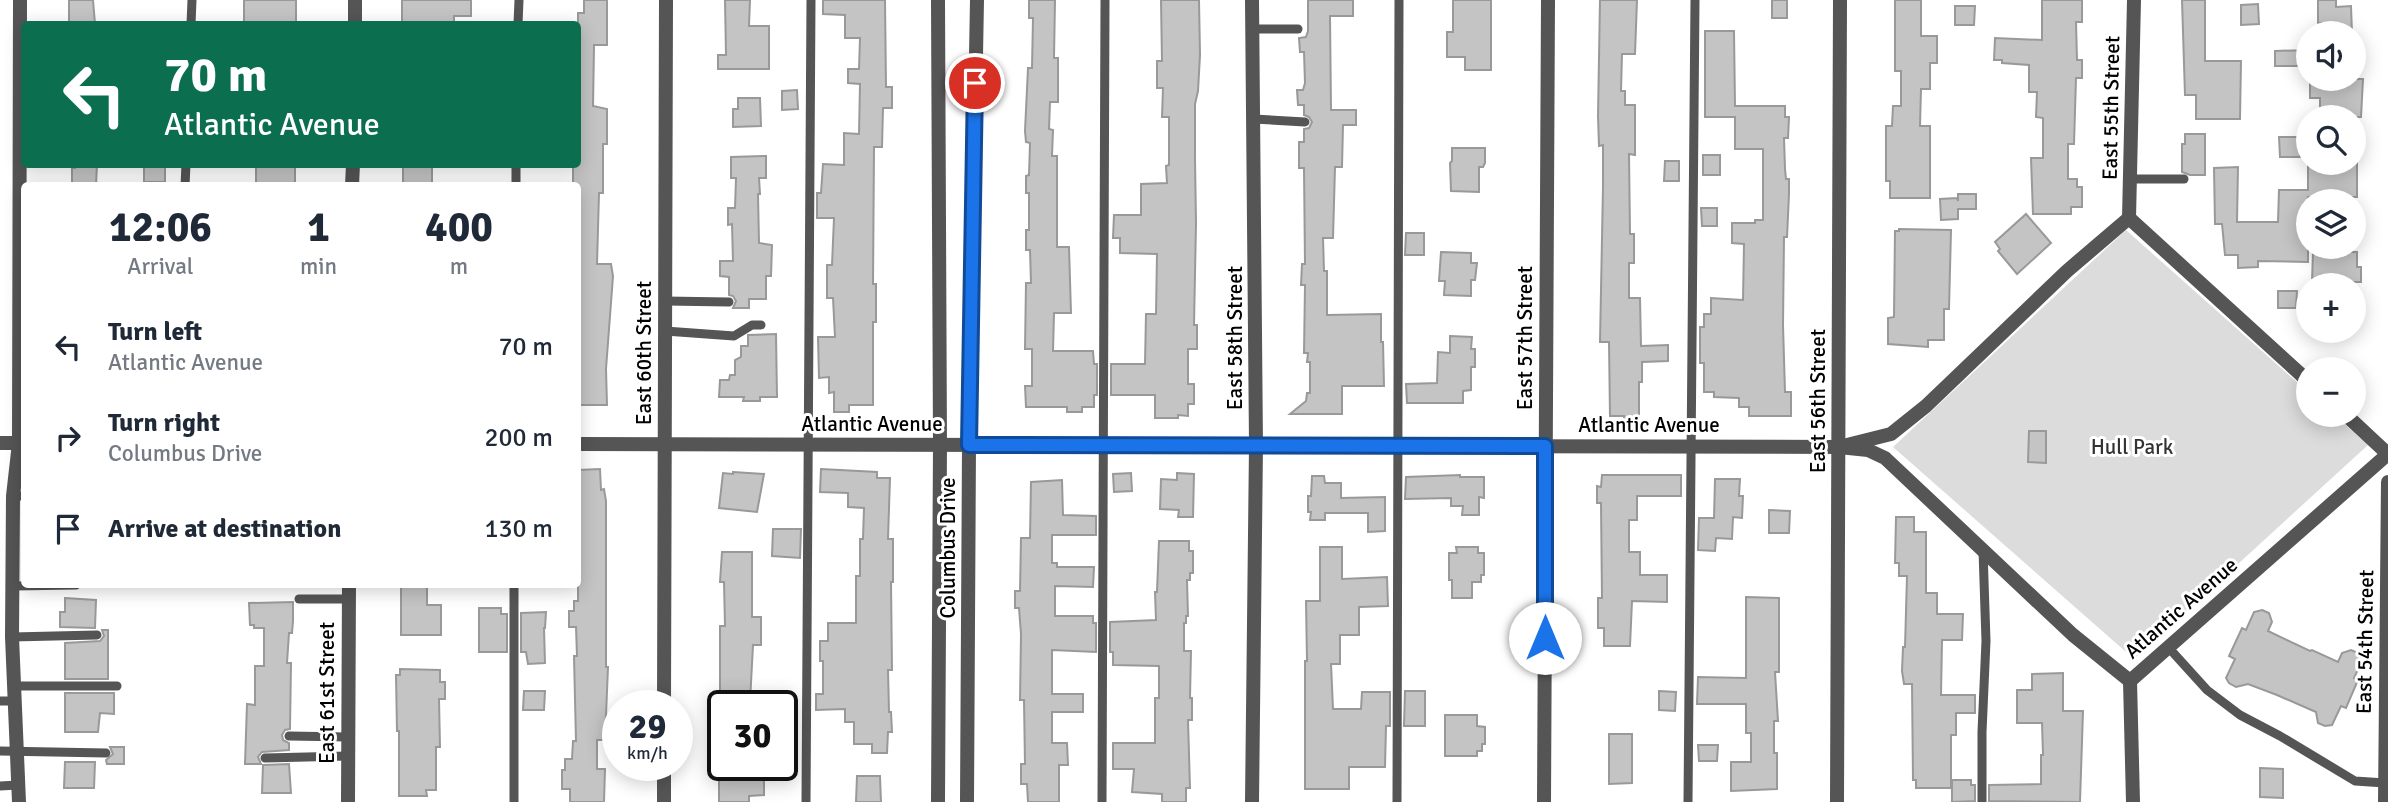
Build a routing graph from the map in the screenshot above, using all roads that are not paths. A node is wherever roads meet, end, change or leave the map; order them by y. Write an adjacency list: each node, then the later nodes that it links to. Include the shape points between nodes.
1 (20, 0): 26 (street)
2 (192, 0): 16 (lane)
3 (355, 0): 17 (street)
4 (519, 0): 18 (lane)
5 (667, 0): 27 (street, East 60th Street)
6 (811, 0): 37 (lane)
7 (938, 0): 38 (street, Columbus Drive)
8 (977, 0): 39 (street, Columbus Drive)
9 (1105, 0): 40 (lane)
10 (1252, 0): 19 (street, East 58th Street)
11 (1399, 0): 42 (lane)
12 (1548, 0): 43 (street, East 57th Street)
13 (1695, 0): 44 (lane)
14 (1840, 0): 45 (street, East 56th Street)
15 (2134, 0): 23 (street, East 55th Street)
16 (191, 21)
17 (355, 21)
18 (518, 21)
19 (1253, 29): 20 (lane); 21 (street, East 58th Street)
20 (1298, 29)
21 (1254, 119): 22 (lane); 41 (street, East 58th Street)
22 (1305, 121)
23 (2130, 179): 24 (lane); 25 (street, East 55th Street)
24 (2184, 179)
25 (2129, 218): 31 (street); 45 (street, Atlantic Avenue, via 1926,407 1891,434)
26 (21, 222)
27 (666, 301): 28 (lane); 30 (street, East 60th Street)
28 (729, 302)
29 (761, 325): 30 (lane, via 734,336)
30 (665, 331): 36 (street, East 60th Street)
31 (2296, 370)
32 (2359, 427): 46 (street, Atlantic Avenue)
33 (0, 443): 34 (street)
34 (21, 443)
35 (581, 444): 36 (street, Atlantic Avenue)
36 (665, 444): 37 (street, Atlantic Avenue); 63 (street, East 60th Street)
37 (808, 444): 38 (street, Atlantic Avenue); 79 (lane)
38 (940, 445): 39 (street, Atlantic Avenue); 80 (street, Columbus Drive)
39 (969, 445): 40 (street, Atlantic Avenue); 81 (street, Columbus Drive)
40 (1103, 445): 41 (street, Atlantic Avenue); 82 (lane)
41 (1256, 445): 42 (street, Atlantic Avenue); 83 (street, East 58th Street)
42 (1398, 446): 43 (street, Atlantic Avenue); 84 (lane)
43 (1545, 446): 44 (street, Atlantic Avenue); 85 (street, East 57th Street)
44 (1690, 446): 45 (street, Atlantic Avenue); 86 (lane)
45 (1839, 447): 51 (street, Atlantic Avenue, via 1868,450 1885,458); 87 (street, East 56th Street)
46 (2388, 454): 59 (street, Atlantic Avenue)
47 (21, 461): 49 (street)
48 (2388, 482): 72 (street, East 54th Street)
49 (19, 496): 50 (street)
50 (7, 540): 52 (street)
51 (1983, 550): 60 (street, Atlantic Avenue); 88 (lane)
52 (14, 586): 53 (lane); 57 (street)
53 (21, 586)
54 (514, 588): 77 (lane)
55 (349, 592): 56 (lane); 65 (street, East 61st Street)
56 (299, 599)
57 (8, 633): 58 (lane); 62 (street)
58 (97, 635)
59 (2168, 648): 60 (street, Atlantic Avenue); 72 (lane, via 2207,690 2240,715 2355,781)
60 (2130, 681): 89 (street)
61 (117, 686): 62 (lane)
62 (8, 690): 67 (street)
63 (664, 690)
64 (289, 736): 65 (lane)
65 (348, 737): 69 (street, East 61st Street)
66 (0, 751): 67 (lane)
67 (16, 751): 68 (lane); 73 (street)
68 (106, 753)
69 (348, 756): 70 (lane); 76 (street, East 61st Street)
70 (265, 758)
71 (664, 781): 78 (street)
72 (2385, 783): 90 (street, East 54th Street)
73 (18, 785): 74 (lane); 75 (street)
74 (0, 786)
75 (19, 802)
76 (348, 802)
77 (514, 802)
78 (664, 802)
79 (806, 802)
80 (938, 802)
81 (967, 802)
82 (1102, 802)
83 (1252, 802)
84 (1396, 802)
85 (1544, 802)
86 (1688, 802)
87 (1837, 802)
88 (1982, 802)
89 (2133, 802)
90 (2385, 802)

